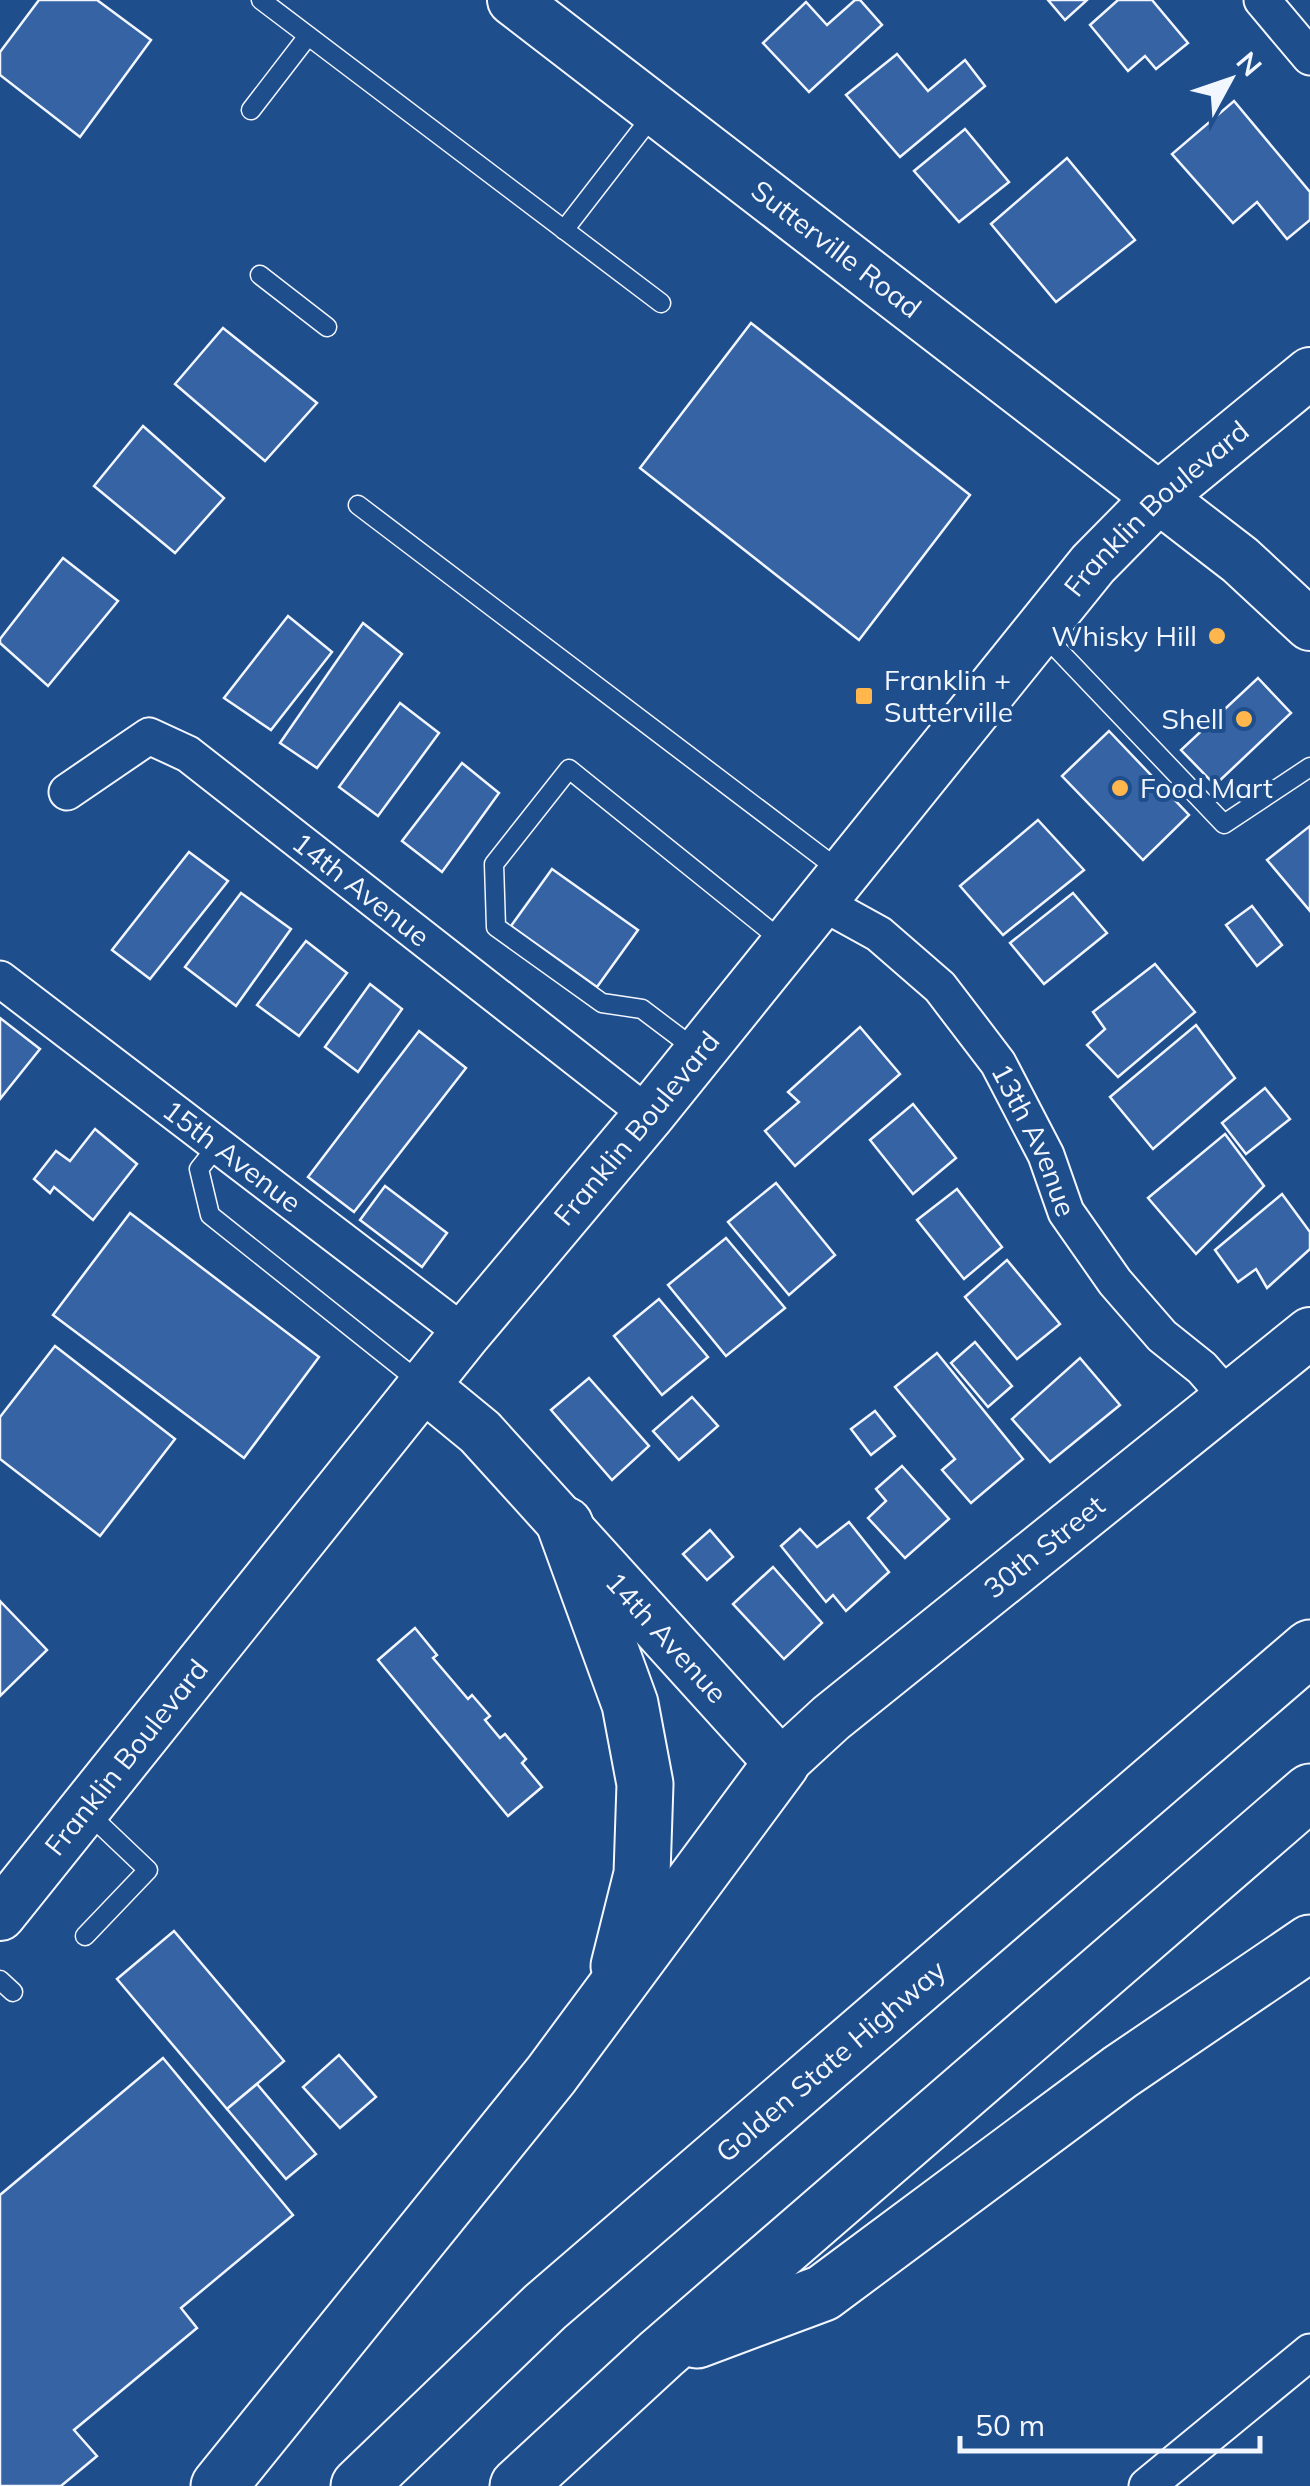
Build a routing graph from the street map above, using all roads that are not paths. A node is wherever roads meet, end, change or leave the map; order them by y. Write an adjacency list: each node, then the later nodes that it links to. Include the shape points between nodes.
1 (261, 0): 4 (lane)
2 (513, 0): 7 (main road, Sutterville Road)
3 (1262, 0): 5 (street)
4 (308, 36): 6 (lane); 8 (lane)
5 (1310, 57)
6 (251, 110)
7 (656, 110): 8 (lane); 13 (main road, Sutterville Road)
8 (564, 230): 10 (lane)
9 (260, 275): 11 (lane)
10 (662, 303)
11 (327, 327)
12 (1310, 373): 13 (main road, Franklin Boulevard)
13 (1160, 497): 15 (main road, Sutterville Road); 16 (main road, Franklin Boulevard)
14 (358, 504): 19 (lane)
15 (1310, 626)
16 (1040, 630): 17 (lane, via 1224,824); 19 (main road, Franklin Boulevard)
17 (1310, 767)
18 (67, 792): 23 (street, 14th Avenue, via 149,736 167,742)
19 (833, 888): 20 (main road, Franklin Boulevard); 28 (street, 13th Avenue, via 940,987 998,1063 1046,1155 1066,1212 1115,1282)
20 (787, 945): 22 (main road, Franklin Boulevard); 22 (lane, via 568,769 494,864 496,928 602,1003 642,1008)
21 (0, 978): 24 (street, 15th Avenue)
22 (700, 1053): 23 (main road, Franklin Boulevard)
23 (649, 1115): 26 (main road, Franklin Boulevard)
24 (218, 1145): 26 (street, 15th Avenue); 27 (lane, via 199,1169 210,1215)
25 (1310, 1333): 28 (main road, 30th Street)
26 (465, 1334): 27 (main road, Franklin Boulevard)
27 (424, 1386): 29 (main road, 14th Avenue, via 480,1432); 33 (main road, Franklin Boulevard)
28 (1229, 1399): 31 (main road, 30th Street)
29 (565, 1525): 31 (main road, 14th Avenue); 37 (highway, via 630,1704 645,1784 642,1874)
30 (1310, 1648): 41 (highway, Golden State Highway, via 546,2307)
31 (781, 1764): 37 (highway)
32 (1310, 1792): 39 (highway)
33 (84, 1810): 34 (main road, Franklin Boulevard); 35 (lane, via 148,1870)
34 (0, 1916)
35 (85, 1936)
36 (1310, 1944): 39 (highway, via 1120,2072 823,2293)
37 (613, 1989): 40 (highway, via 552,2075)
38 (1310, 2352): 43 (street)
39 (662, 2354): 42 (highway)
40 (219, 2486)
41 (359, 2486)
42 (518, 2486)
43 (1148, 2486)

